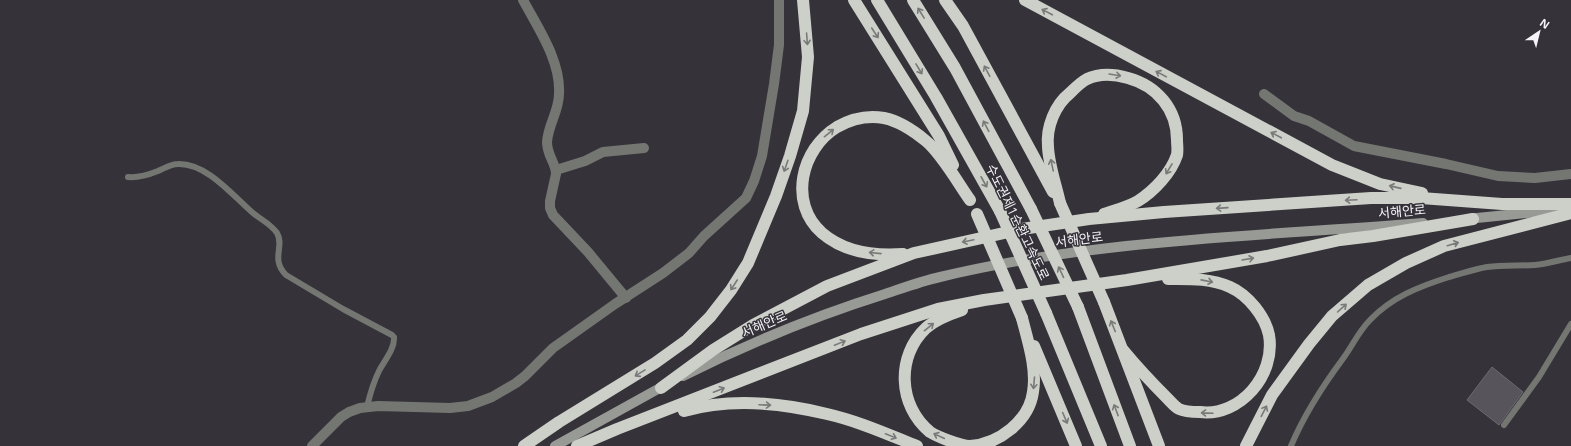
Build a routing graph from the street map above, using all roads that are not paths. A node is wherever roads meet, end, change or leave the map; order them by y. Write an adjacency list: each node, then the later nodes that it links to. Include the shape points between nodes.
1 (523, 0): 11 (street, via 550,51 557,73 559,95 547,144 550,160)
2 (779, 0): 25 (street, via 779,45 774,84 762,156 750,191 740,204 704,236 680,262)
3 (802, 0): 35 (highway, one-way to 35, via 808,57 803,111 790,156 748,263 710,317 686,340 655,363)
4 (854, 0): 14 (highway, one-way to 14, via 939,136)
5 (877, 0): 40 (highway, 수도권제1순환고속도로, one-way to 40, bridge, via 936,97 1000,211)
6 (913, 0): 41 (highway, 수도권제1순환고속도로, one-way to 6, bridge, via 1078,307 1031,209 955,68)
7 (945, 0): 15 (highway, one-way to 7, via 963,26)
8 (1025, 0): 16 (highway, one-way to 8, via 1422,193 1380,184 1332,165)
9 (1264, 94): 12 (street, via 1294,116 1309,121 1354,146 1498,176 1535,178)
10 (644, 148): 11 (street, via 603,152)
11 (556, 170): 25 (street, via 550,201 552,215 588,252)
12 (1571, 174)
13 (128, 177): 31 (lane, via 145,176 176,164 184,164 209,175 276,232 279,238 278,260 286,275 392,334 394,344 379,370)
14 (970, 200): 22 (highway, one-way to 14, via 890,255 855,251 822,233 803,204 802,186 804,170 822,139 846,122 864,117 884,118 904,125 927,142); 27 (highway, bridge)
15 (1060, 203): 20 (highway, one-way to 20, via 1048,146 1050,121 1065,97 1086,79 1105,74 1140,81 1156,92 1167,104 1177,130 1177,154 1161,180 1138,201); 29 (highway, one-way to 15, bridge)
16 (1502, 204): 17 (highway); 20 (highway, one-way to 20, via 1421,198 1371,198)
17 (1571, 204)
18 (1571, 208): 21 (main road, 서해안로)
19 (1571, 213): 43 (highway, one-way to 19, via 1272,395 1309,344 1332,316 1368,285 1406,263 1444,246)
20 (1089, 219): 22 (highway, one-way to 22, via 1022,229)
21 (1473, 219): 24 (highway, one-way to 21, via 1267,256 1340,240); 30 (main road, 서해안로, via 1144,244 1044,256 939,277 798,324 734,351)
22 (914, 253): 30 (highway, via 828,286 753,325)
23 (1571, 258): 44 (lane, via 1536,265 1486,267 1421,286 1384,306 1356,337 1316,397)
24 (1126, 280): 26 (highway); 29 (highway, one-way to 29, via 1189,278 1209,280 1231,287 1248,299 1260,314 1269,335 1269,355 1263,375 1253,391 1236,405 1210,414 1179,409 1151,384)
25 (626, 298): 31 (street, via 553,348 516,383 492,397 468,406 450,408)
26 (984, 300): 27 (highway, one-way to 26, via 1035,377 1033,394 1026,413 1003,436 969,446 947,440 931,432 909,405 904,389 904,370 909,353 927,327); 33 (highway, one-way to 26, via 861,334 938,309)
27 (1022, 318): 39 (highway, one-way to 39)
28 (1571, 324): 32 (lane, via 1539,377)
29 (1123, 350): 42 (highway)
30 (661, 388): 36 (main road, 서해안로)
31 (367, 407): 34 (street, via 341,417)
32 (1504, 425)
33 (617, 429): 37 (highway); 38 (highway, one-way to 38, via 700,406 779,405 828,414)
34 (312, 446)
35 (524, 446)
36 (555, 446)
37 (577, 446)
38 (917, 446)
39 (1076, 446)
40 (1101, 446)
41 (1130, 446)
42 (1159, 446)
43 (1246, 446)
44 (1292, 446)

